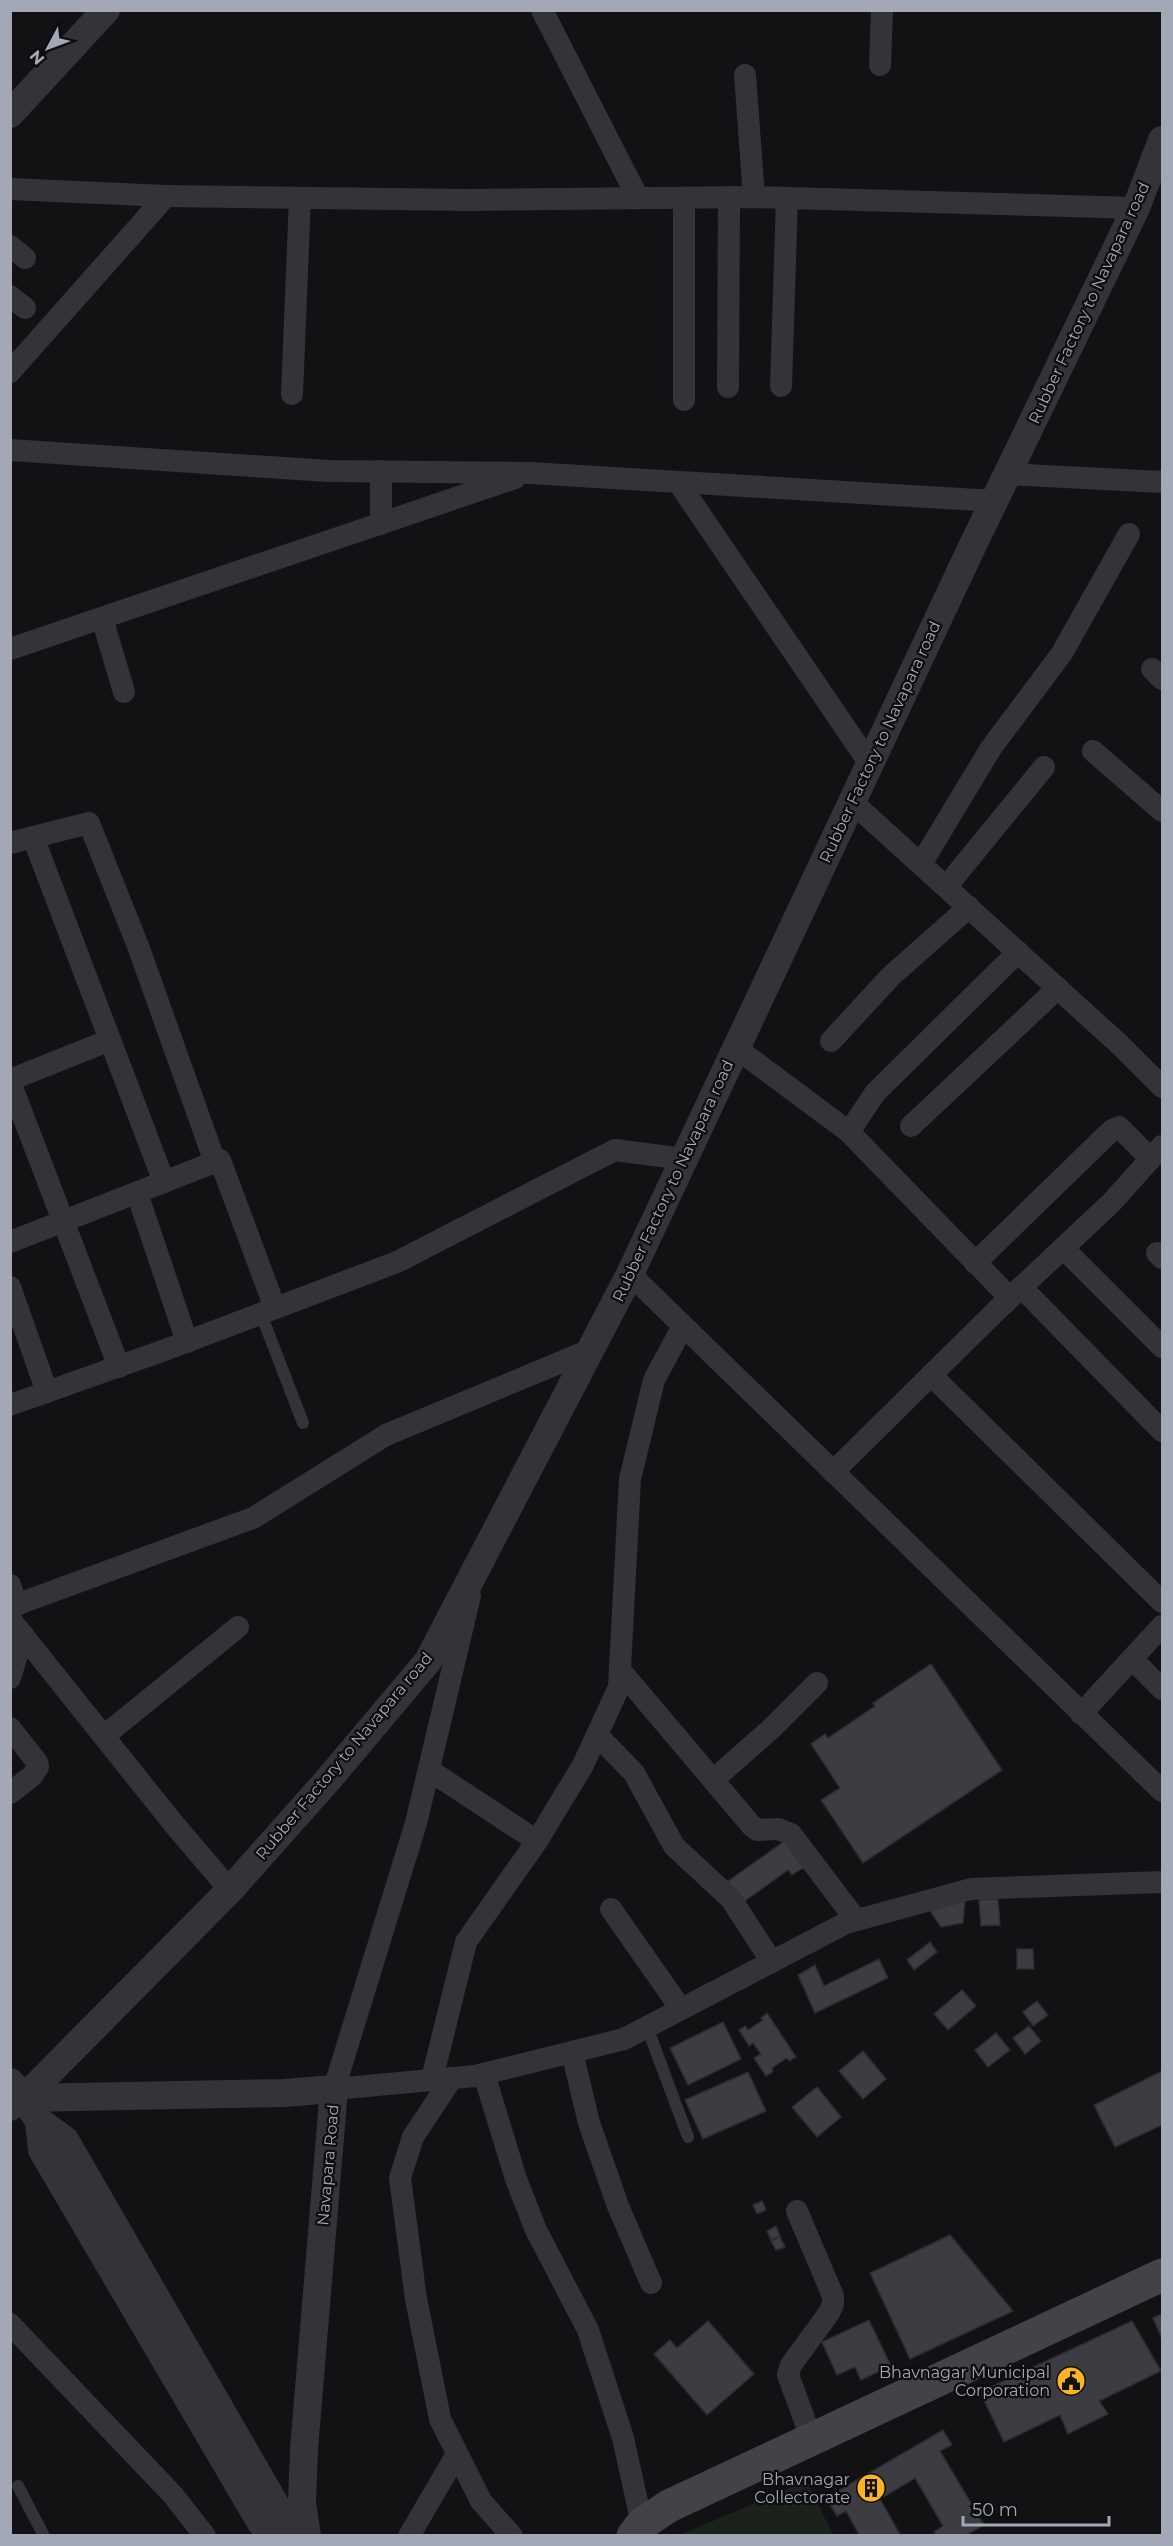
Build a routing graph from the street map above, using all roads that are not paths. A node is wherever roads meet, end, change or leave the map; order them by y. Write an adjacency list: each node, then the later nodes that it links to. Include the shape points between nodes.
1 (91, 10): 5 (street)
2 (106, 10): 5 (street)
3 (542, 10): 15 (street)
4 (882, 10): 6 (street)
5 (73, 45): 8 (street)
6 (880, 65)
7 (745, 75): 13 (street)
8 (10, 114)
9 (1162, 140): 18 (street, Rubber Factory to Navapara road)
10 (10, 189): 11 (street)
11 (166, 196): 14 (street); 19 (street)
12 (729, 197): 13 (street); 16 (street); 21 (street)
13 (754, 197): 17 (street)
14 (300, 198): 15 (street); 22 (street)
15 (638, 198): 16 (street)
16 (684, 198): 23 (street)
17 (787, 198): 18 (street); 20 (street)
18 (1136, 208): 27 (street, Rubber Factory to Navapara road)
19 (10, 372)
20 (781, 386)
21 (728, 387)
22 (291, 394)
23 (684, 400)
24 (10, 450): 25 (street)
25 (381, 471): 26 (street); 31 (street)
26 (530, 473): 28 (street); 31 (street)
27 (1007, 474): 29 (street); 30 (street, Rubber Factory to Navapara road)
28 (678, 482): 30 (street); 37 (street)
29 (1162, 482)
30 (994, 501): 37 (street, Rubber Factory to Navapara road)
31 (381, 524): 33 (street)
32 (1129, 534): 43 (street, via 1062,653 986,756)
33 (102, 618): 34 (street); 35 (street)
34 (10, 649)
35 (124, 692)
36 (1093, 751): 40 (street)
37 (870, 764): 39 (street, Rubber Factory to Navapara road)
38 (1044, 767): 44 (street)
39 (852, 802): 43 (street); 50 (street, Rubber Factory to Navapara road)
40 (1162, 811)
41 (33, 837): 42 (street); 48 (street); 57 (street, via 89,823 138,946)
42 (10, 843)
43 (921, 864): 44 (street)
44 (946, 887): 45 (street)
45 (969, 908): 46 (street); 49 (street, via 891,976)
46 (1018, 952): 47 (street); 54 (street, via 875,1093)
47 (1058, 988): 52 (street); 53 (street)
48 (110, 1040): 51 (street); 58 (street)
49 (831, 1041)
50 (736, 1048): 54 (street); 56 (street, Rubber Factory to Navapara road)
51 (10, 1081): 60 (street)
52 (1162, 1087)
53 (911, 1125)
54 (849, 1132): 63 (street)
55 (1157, 1153): 62 (street); 63 (street, via 1119,1127 1112,1130)
56 (684, 1159): 64 (street, Rubber Factory to Navapara road); 67 (street, via 615,1150 397,1262)
57 (215, 1162): 58 (street); 67 (street, via 220,1160)
58 (164, 1182): 59 (street)
59 (137, 1193): 60 (street); 69 (street)
60 (64, 1222): 61 (street); 72 (street)
61 (10, 1242)
62 (1063, 1248): 66 (street); 70 (street)
63 (975, 1263): 66 (street)
64 (630, 1274): 68 (street); 71 (street, Rubber Factory to Navapara road)
65 (10, 1287): 74 (street)
66 (1016, 1293): 73 (street); 77 (street)
67 (268, 1311): 69 (street); 76 (lane)
68 (683, 1326): 78 (street); 85 (street, via 654,1380 630,1479)
69 (188, 1341): 72 (street)
70 (1162, 1347)
71 (590, 1350): 79 (street, Rubber Factory to Navapara road); 81 (street, via 386,1435 253,1518)
72 (119, 1367): 74 (street)
73 (931, 1375): 78 (street); 80 (street)
74 (46, 1392): 75 (street)
75 (10, 1405)
76 (303, 1423)
77 (1162, 1431)
78 (833, 1472): 89 (street)
79 (477, 1568): 93 (street); 99 (street, Rubber Factory to Navapara road, via 428,1661)
80 (1162, 1602)
81 (14, 1610): 86 (street); 92 (street)
82 (1162, 1626): 84 (street)
83 (238, 1627): 92 (street)
84 (1132, 1659): 88 (street); 89 (street)
85 (620, 1670): 91 (street, via 619,1687); 94 (street)
86 (10, 1678)
87 (817, 1683): 94 (street)
88 (1162, 1689)
89 (1081, 1714): 95 (street)
90 (10, 1728): 96 (street, via 38,1767)
91 (597, 1735): 97 (street, via 584,1765); 102 (street, via 634,1773 674,1846 731,1899)
92 (104, 1736): 99 (street)
93 (429, 1770): 97 (street); 108 (street)
94 (714, 1779): 101 (street, via 757,1830 778,1829 791,1834)
95 (1162, 1791)
96 (10, 1793)
97 (537, 1842): 107 (street, via 466,1942)
98 (1162, 1882): 101 (street, via 971,1889)
99 (230, 1890): 109 (street, Rubber Factory to Navapara road)
100 (611, 1909): 103 (street)
101 (856, 1920): 102 (street)
102 (772, 1962): 103 (street)
103 (681, 2009): 104 (street)
104 (647, 2027): 105 (street, via 624,2039); 110 (lane)
105 (572, 2052): 106 (street); 113 (street, via 589,2123)
106 (484, 2074): 107 (street); 118 (street, via 536,2230 588,2330 623,2438)
107 (442, 2078): 108 (street); 116 (street, via 413,2137 400,2178 416,2299 440,2419)
108 (334, 2089): 109 (street, Navapara Road); 123 (street, Navapara Road, via 304,2449 302,2503)
109 (21, 2102): 121 (street, via 42,2150 261,2523); 122 (street, via 65,2140 275,2504)
110 (688, 2137)
111 (797, 2211): 115 (street, via 833,2304 788,2375)
112 (1162, 2275): 115 (main road)
113 (651, 2283)
114 (10, 2324): 120 (street, via 173,2495)
115 (812, 2439): 118 (main road, via 669,2506)
116 (457, 2454): 124 (street); 125 (street, via 481,2500)
117 (18, 2486): 119 (lane)
118 (638, 2530)
119 (44, 2535)
120 (205, 2535)
121 (275, 2535)
122 (286, 2535)
123 (307, 2535)
124 (409, 2535)
125 (512, 2535)

